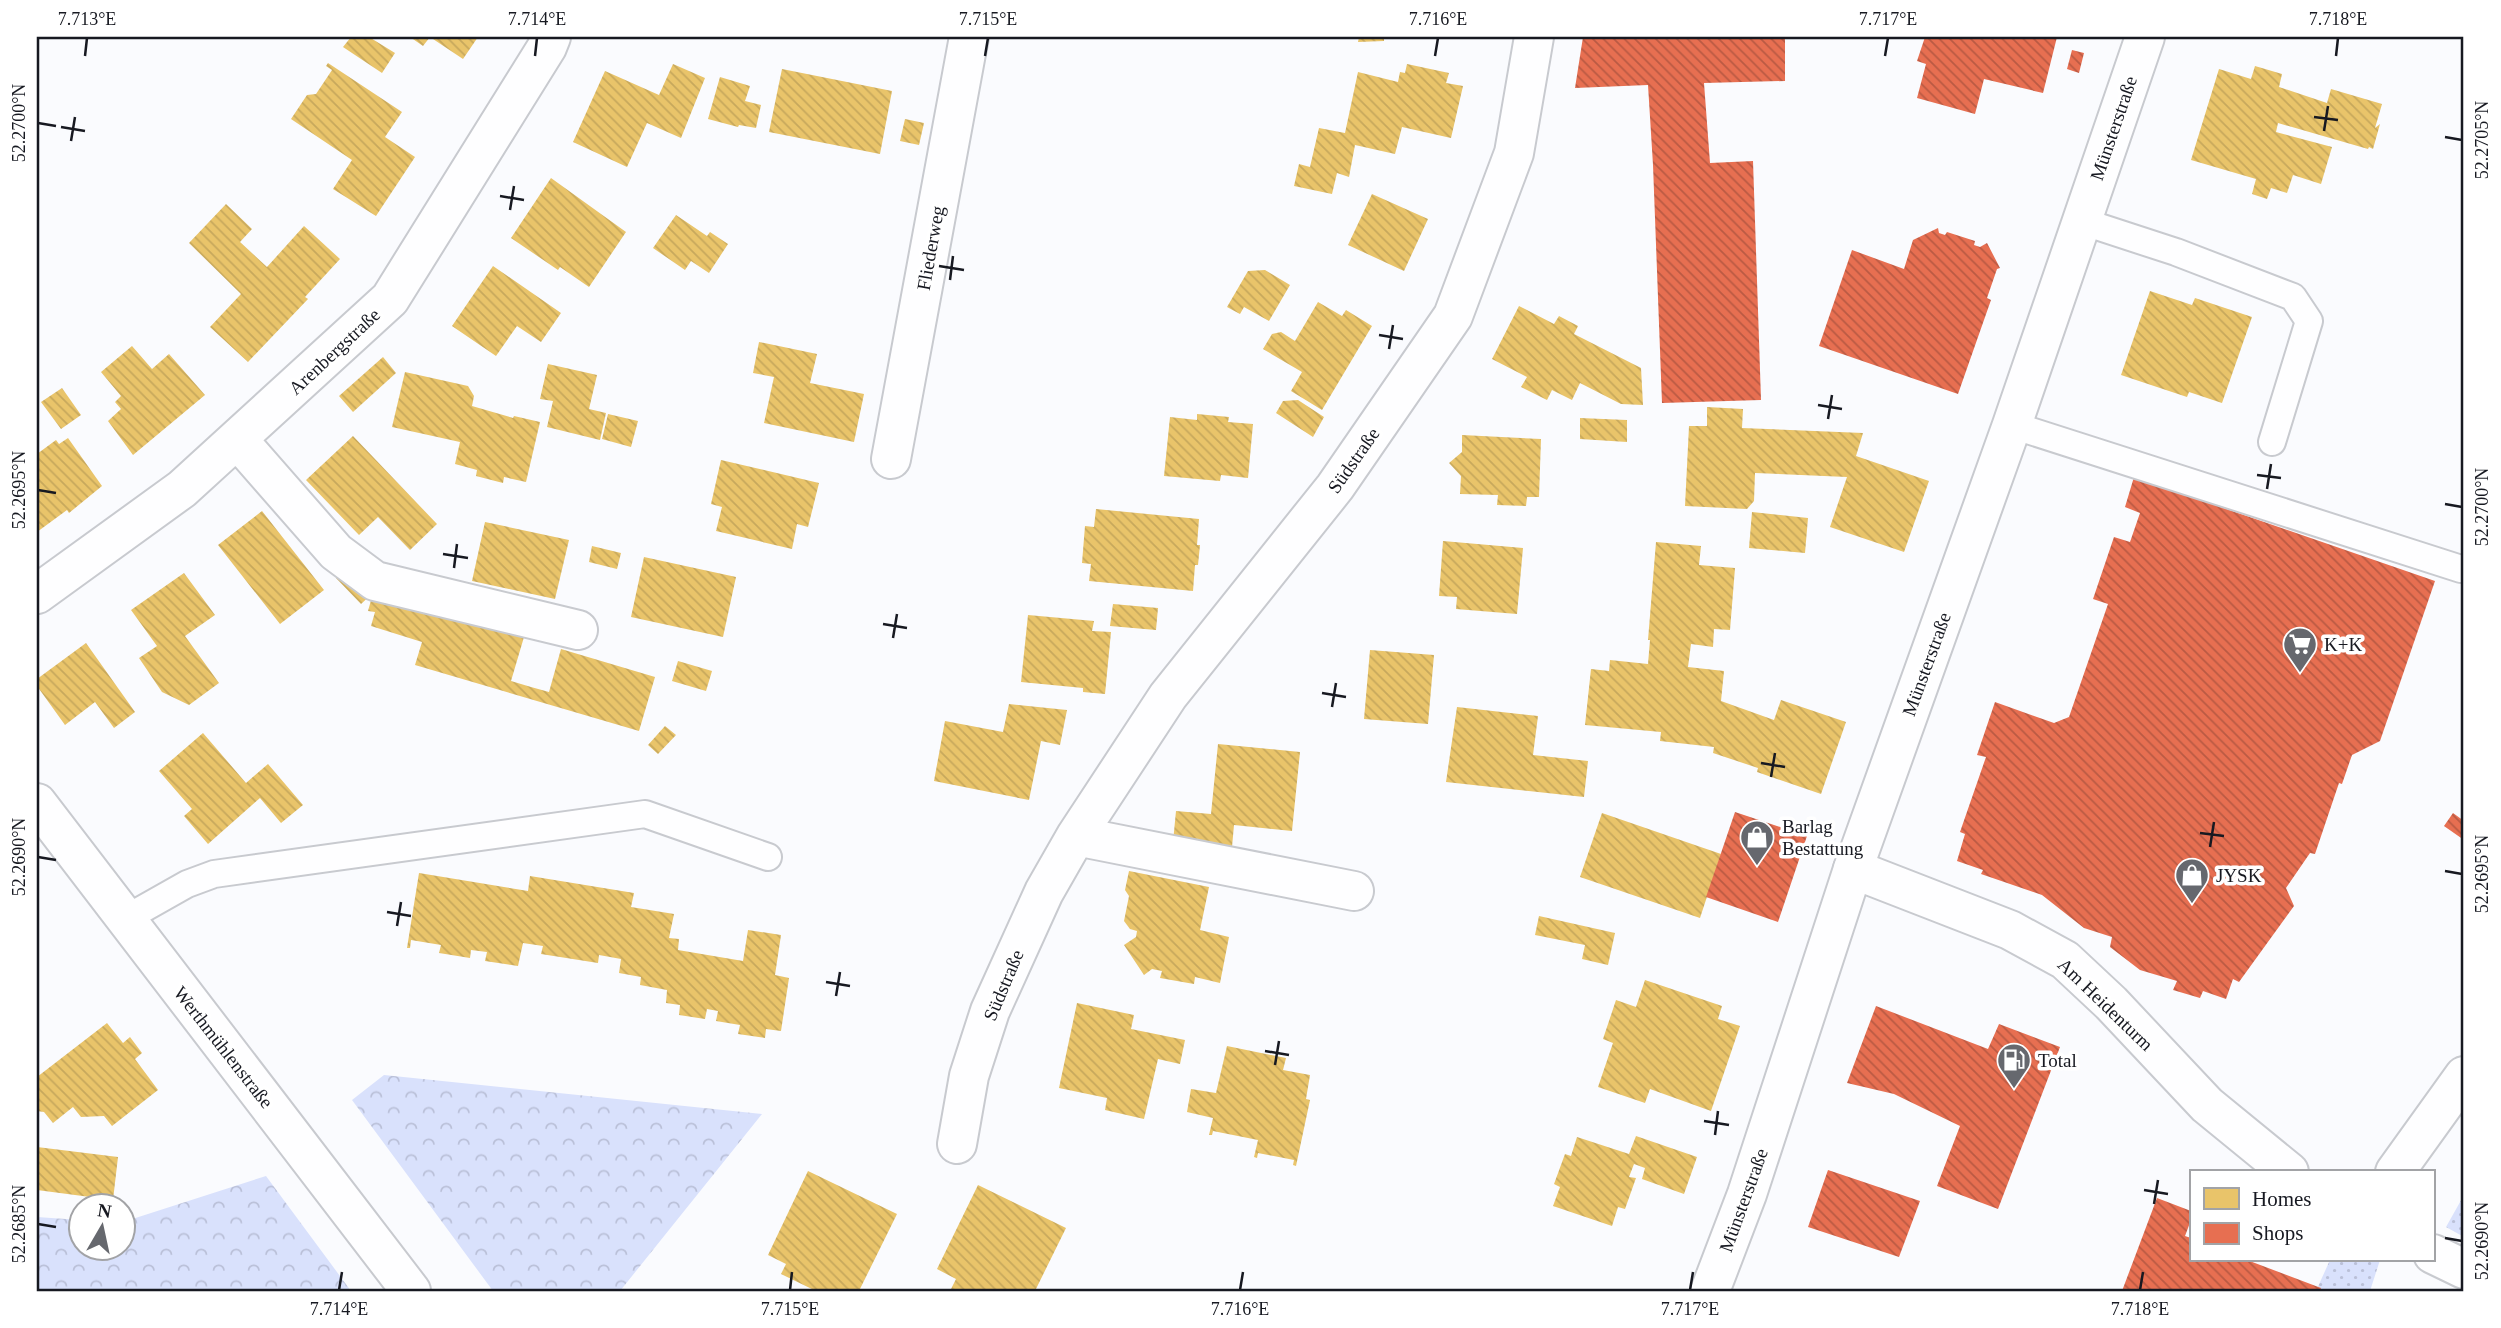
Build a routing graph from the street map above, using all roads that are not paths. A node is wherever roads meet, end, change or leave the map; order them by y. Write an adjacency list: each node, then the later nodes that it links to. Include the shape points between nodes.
1 (551, 37): 7 (street, Arenbergstraße, via 390,299)
2 (969, 37): 9 (street, Fliederweg)
3 (1534, 37): 14 (street, Südstraße, via 1514,153 1453,316 1335,487 1168,696)
4 (2145, 37): 5 (street, Münsterstraße)
5 (2081, 221): 6 (street, Münsterstraße); 8 (lane, via 2293,297 2309,321)
6 (2011, 425): 10 (lane); 16 (street, Münsterstraße)
7 (237, 439): 11 (street, Arenbergstraße, via 182,489); 12 (street, via 336,552 375,581)
8 (2272, 442)
9 (891, 459)
10 (2461, 569)
11 (37, 594)
12 (578, 630)
13 (37, 803): 18 (street, Werthmühlenstraße)
14 (1076, 836): 17 (street); 20 (street, Südstraße, via 1044,892 990,1012 969,1076)
15 (768, 857): 18 (lane, via 645,814 214,874)
16 (1853, 869): 21 (street, Am Heidenturm, via 2010,930 2065,960 2207,1105); 26 (street, Münsterstraße, via 1747,1194)
17 (1354, 891)
18 (125, 919): 25 (street, Werthmühlenstraße)
19 (2464, 1076): 22 (street)
20 (957, 1144)
21 (2287, 1170)
22 (2396, 1170)
23 (2434, 1254): 24 (street)
24 (2464, 1269)
25 (411, 1291)
26 (1710, 1291)

